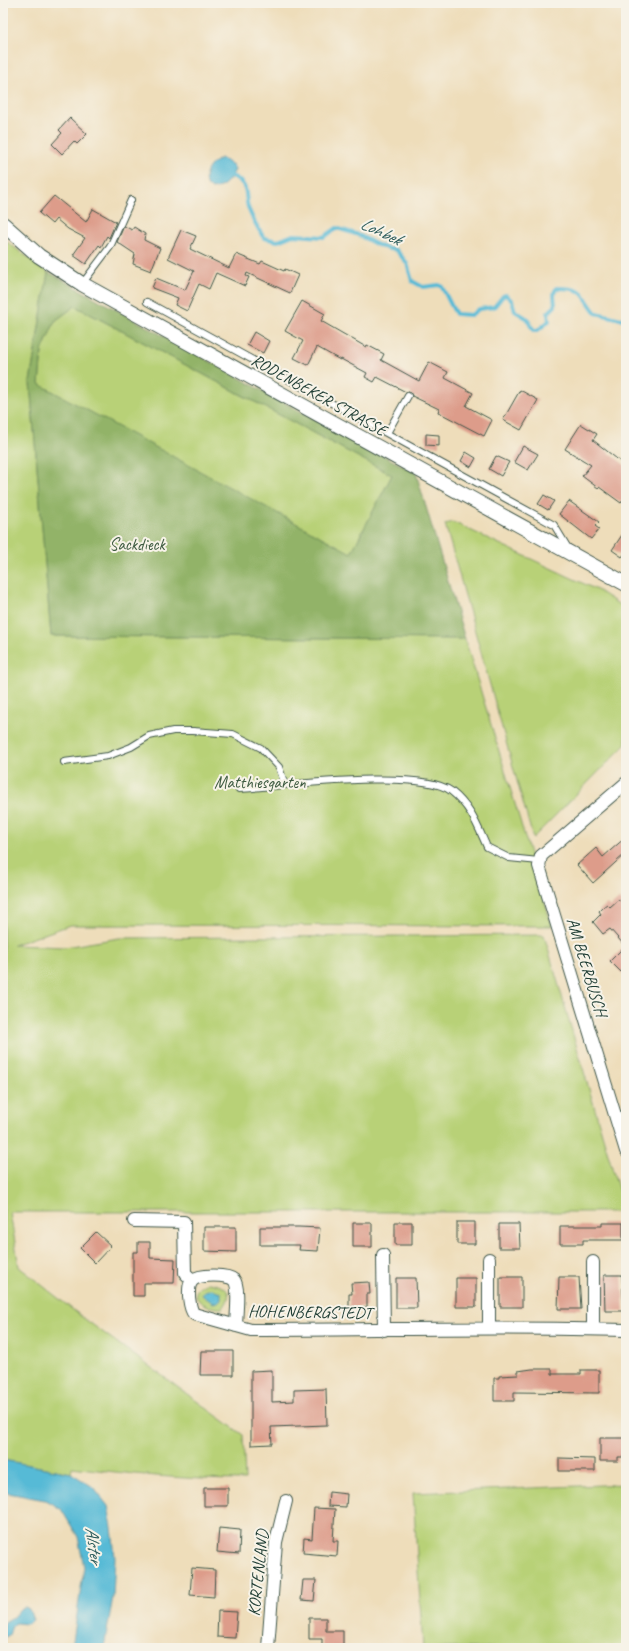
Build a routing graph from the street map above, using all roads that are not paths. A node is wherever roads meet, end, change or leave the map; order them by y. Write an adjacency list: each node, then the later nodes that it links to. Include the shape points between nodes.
1 (131, 200): 3 (lane, via 110,247)
2 (3, 224): 3 (street, RODENBEKER STRASSE, via 39,256)
3 (82, 284): 7 (street, RODENBEKER STRASSE)
4 (147, 302): 6 (lane)
5 (408, 396): 6 (lane)
6 (387, 433): 7 (lane, via 554,525)
7 (572, 554): 8 (street, RODENBEKER STRASSE)
8 (626, 584)
9 (64, 762): 11 (lane, via 108,756 149,736 173,731 233,734 261,748 279,767)
10 (626, 784): 13 (street, via 541,856)
11 (285, 785): 12 (lane); 13 (lane, via 362,780 414,780 438,784 450,791 471,812 487,847 509,858)
12 (239, 789)
13 (539, 861): 14 (street, AM BEERBUSCH, via 538,866 557,930)
14 (626, 1151)
15 (134, 1221): 19 (street, via 184,1222 185,1273)
16 (383, 1255): 23 (street, HOHENBERGSTEDT)
17 (489, 1259): 21 (street)
18 (593, 1262): 22 (street)
19 (192, 1280): 20 (street, HOHENBERGSTEDT, via 189,1287 190,1309 194,1314); 20 (street, HOHENBERGSTEDT, via 198,1276 227,1276 234,1280 237,1288)
20 (236, 1326): 23 (street, HOHENBERGSTEDT, via 251,1330)
21 (489, 1328): 22 (street, HOHENBERGSTEDT); 23 (street, HOHENBERGSTEDT)
22 (593, 1329): 24 (street, HOHENBERGSTEDT)
23 (384, 1330)
24 (626, 1330)
25 (286, 1501): 26 (street, KORTENLAND, via 276,1542)
26 (268, 1648)

